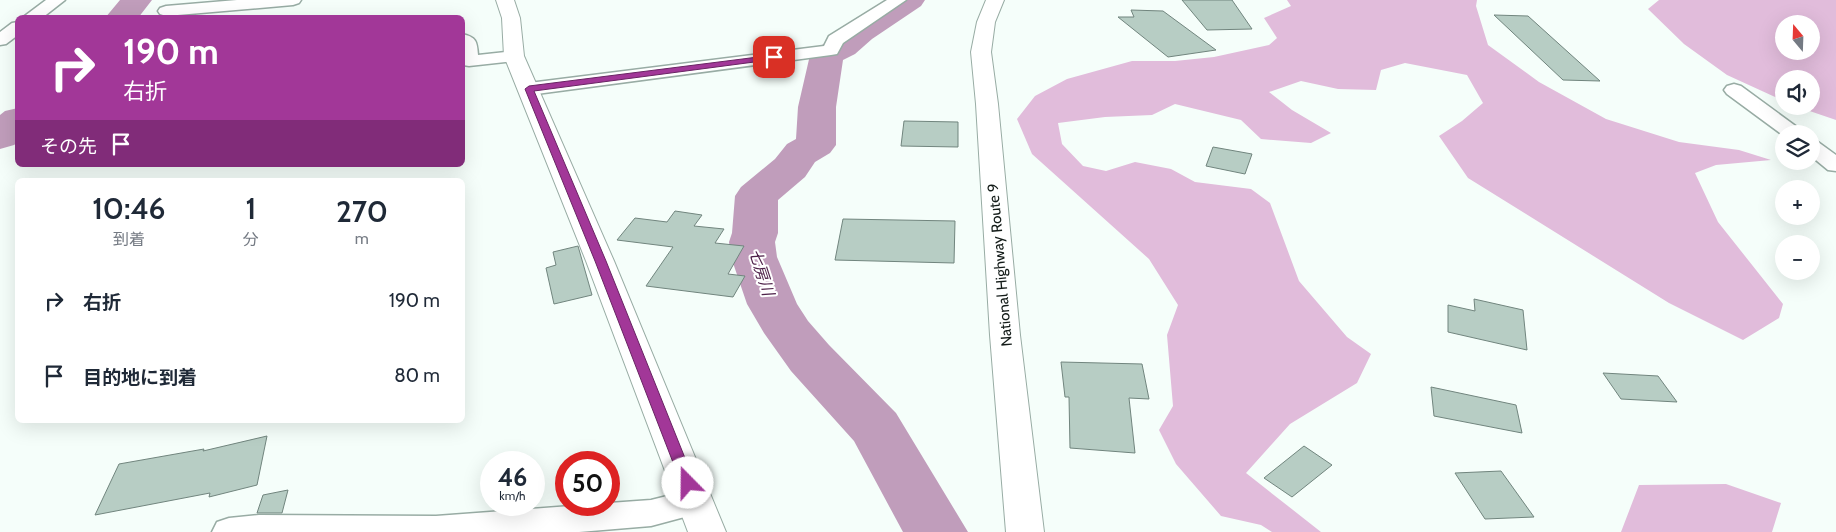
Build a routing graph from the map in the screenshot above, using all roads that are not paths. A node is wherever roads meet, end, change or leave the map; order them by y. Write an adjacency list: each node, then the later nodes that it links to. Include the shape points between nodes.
1 (57, 0): 9 (street)
2 (293, 0): 7 (street)
3 (304, 0): 10 (street)
4 (505, 0): 14 (main road, via 511,18)
5 (898, 0): 15 (street, via 835,40 831,50)
6 (995, 0): 23 (main road, National Highway Route 9, via 986,22 981,52)
7 (206, 8): 8 (street)
8 (166, 11)
9 (34, 15)
10 (291, 15)
11 (15, 29): 12 (street)
12 (0, 40)
13 (465, 40): 14 (street, via 468,41 469,61)
14 (514, 56): 15 (main road)
15 (529, 89): 20 (main road)
16 (1734, 90): 17 (street)
17 (1782, 125)
18 (1820, 153): 19 (street)
19 (1836, 165)
20 (695, 502): 21 (street, via 651,513 436,530 259,529); 22 (main road)
21 (229, 532)
22 (707, 532)
23 (1025, 532)

